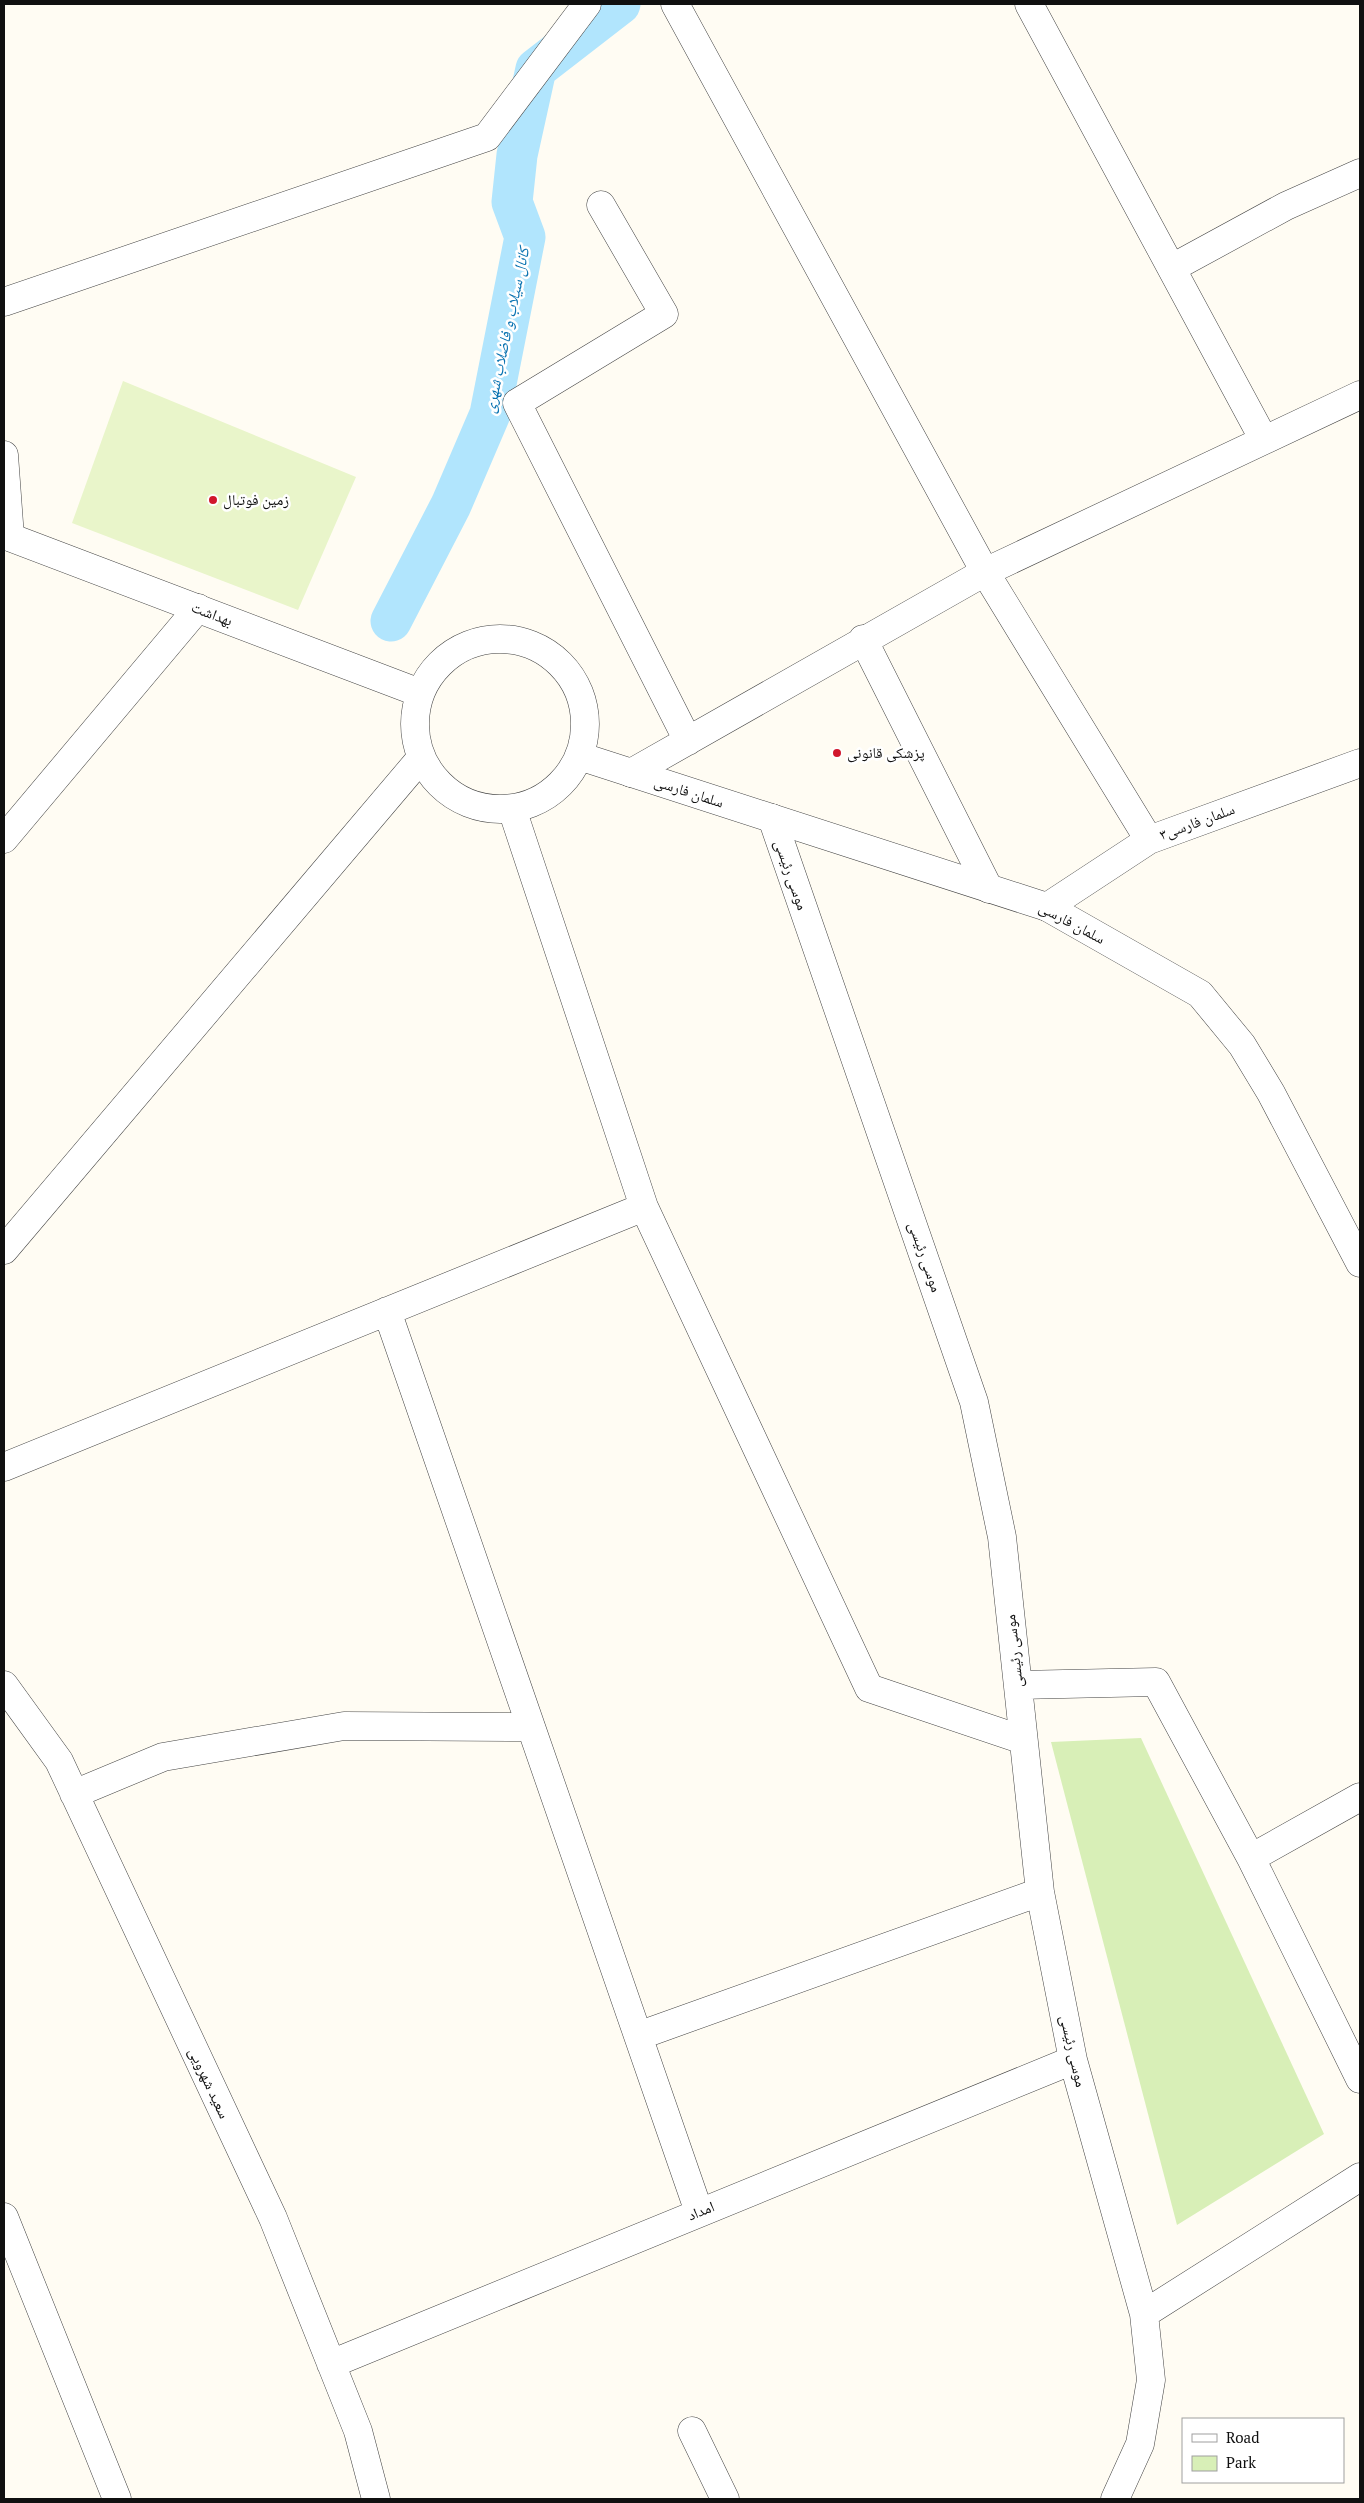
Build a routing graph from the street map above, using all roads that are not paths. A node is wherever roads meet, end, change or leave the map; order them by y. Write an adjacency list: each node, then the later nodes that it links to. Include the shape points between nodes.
1 (587, 4): 7 (street, via 487,137)
2 (675, 4): 12 (street)
3 (1029, 4): 6 (street)
4 (1360, 173): 6 (street, via 1286,206)
5 (601, 205): 16 (street, via 664,314 517,403)
6 (1172, 268): 9 (street)
7 (4, 302)
8 (1360, 395): 9 (street)
9 (1264, 440): 12 (street)
10 (4, 454): 11 (street)
11 (7, 536): 13 (street, بهداشت)
12 (985, 572): 14 (street); 24 (street)
13 (198, 608): 15 (street, بهداشت); 23 (street)
14 (863, 639): 16 (street); 25 (street)
15 (420, 693): 17 (street, via 431,673 466,646 487,640 510,640 531,645 550,656 578,691 584,712 585,734); 18 (street, via 414,715 415,736)
16 (688, 741): 20 (street)
17 (579, 756): 20 (street, سلمان فارسی); 21 (street, via 568,776 552,791 534,802)
18 (422, 758): 21 (street, via 433,777 468,803 490,809); 29 (street)
19 (1360, 763): 24 (street, سلمان فارسی۳)
20 (631, 773): 22 (street, سلمان فارسی)
21 (512, 809): 27 (street)
22 (772, 818): 25 (street, سلمان فارسی); 33 (street, موسی رئیسی, via 974,1402 1002,1537)
23 (6, 835)
24 (1149, 840): 26 (street, سلمان فارسی۳)
25 (989, 889): 26 (street, سلمان فارسی)
26 (1047, 907): 28 (street, سلمان فارسی, via 1200,994 1242,1045)
27 (644, 1207): 30 (street); 35 (street, via 869,1688)
28 (1357, 1249)
29 (4, 1250)
30 (387, 1311): 31 (street); 34 (street)
31 (4, 1466)
32 (4, 1685): 36 (street, سعید شهرویی, via 59,1761)
33 (1018, 1685): 35 (street, موسی رئیسی); 38 (street, via 1156,1682)
34 (531, 1728): 36 (street, via 344,1726 163,1757); 40 (street)
35 (1023, 1740): 39 (street, موسی رئیسی)
36 (74, 1794): 47 (street, سعید شهرویی, via 273,2218)
37 (1360, 1797): 38 (street)
38 (1251, 1858): 42 (street)
39 (1040, 1892): 40 (street); 41 (street, موسی رئیسی)
40 (638, 2036): 44 (street)
41 (1073, 2060): 44 (street, امداد); 46 (street, موسی رئیسی)
42 (1360, 2079)
43 (1360, 2176): 46 (street)
44 (699, 2212): 47 (street, امداد)
45 (4, 2217): 49 (street)
46 (1144, 2314): 52 (street, موسی رئیسی, via 1152,2380 1140,2444)
47 (331, 2364): 50 (street, سعید شهرویی, via 358,2431)
48 (692, 2431): 51 (street)
49 (117, 2499)
50 (376, 2499)
51 (725, 2499)
52 (1115, 2499)

